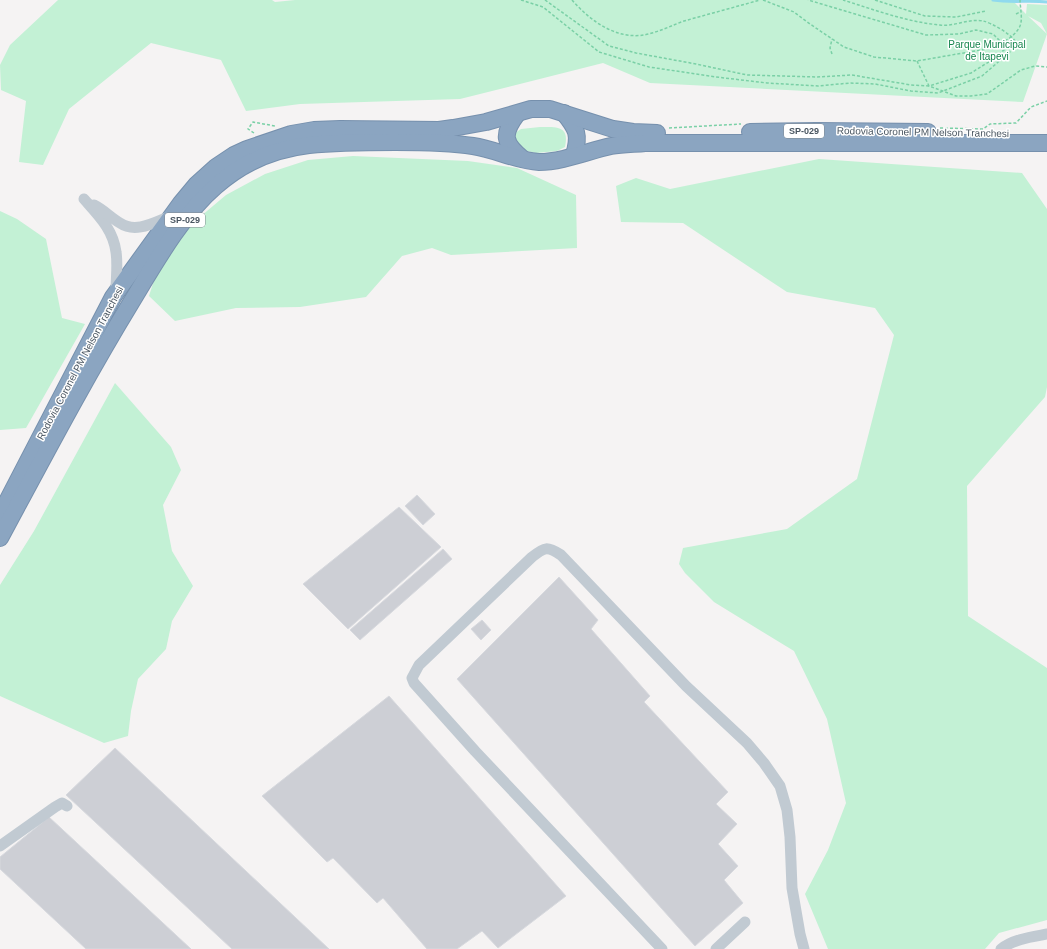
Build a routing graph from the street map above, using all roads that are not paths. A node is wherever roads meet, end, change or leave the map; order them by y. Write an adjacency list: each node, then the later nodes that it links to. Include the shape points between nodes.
1 (564, 113): 2 (highway, Rodovia Coronel PM Nelson Tranchesi / SP-029, via 540,108); 3 (highway, Rodovia Coronel PM Nelson Tranchesi / SP-029, via 613,129 649,133 816,131); 5 (highway, via 575,126 577,145)
2 (517, 114): 6 (highway, via 508,125 508,143 514,152); 7 (highway, Rodovia Coronel PM Nelson Tranchesi / SP-029, via 470,126 439,130 314,130 284,136 247,149 216,167 180,202)
3 (1047, 134)
4 (1047, 143): 5 (highway, Rodovia Coronel PM Nelson Tranchesi / SP-029, via 645,143 613,146)
5 (574, 155): 6 (highway, Rodovia Coronel PM Nelson Tranchesi / SP-029, via 550,161)
6 (525, 160): 10 (highway, Rodovia Coronel PM Nelson Tranchesi / SP-029, via 476,146 447,143 341,142 286,149 263,156 229,175 198,203 150,271 66,413)
7 (171, 216): 8 (highway, Rodovia Coronel PM Nelson Tranchesi / SP-029); 8 (street, via 144,226 127,226 84,199 111,232 116,252)
8 (116, 292): 9 (highway, Rodovia Coronel PM Nelson Tranchesi / SP-029)
9 (0, 515)
10 (0, 538)
11 (67, 806): 12 (street, via 62,803 55,806)
12 (0, 846)
13 (745, 922): 16 (street)
14 (1047, 934): 18 (street, via 1020,939)
15 (662, 949): 17 (street, via 475,751 412,678 419,665 532,557 547,548 561,555 686,686 747,742 780,786 788,810 792,888)
16 (716, 949)
17 (804, 949)
18 (1001, 949)

